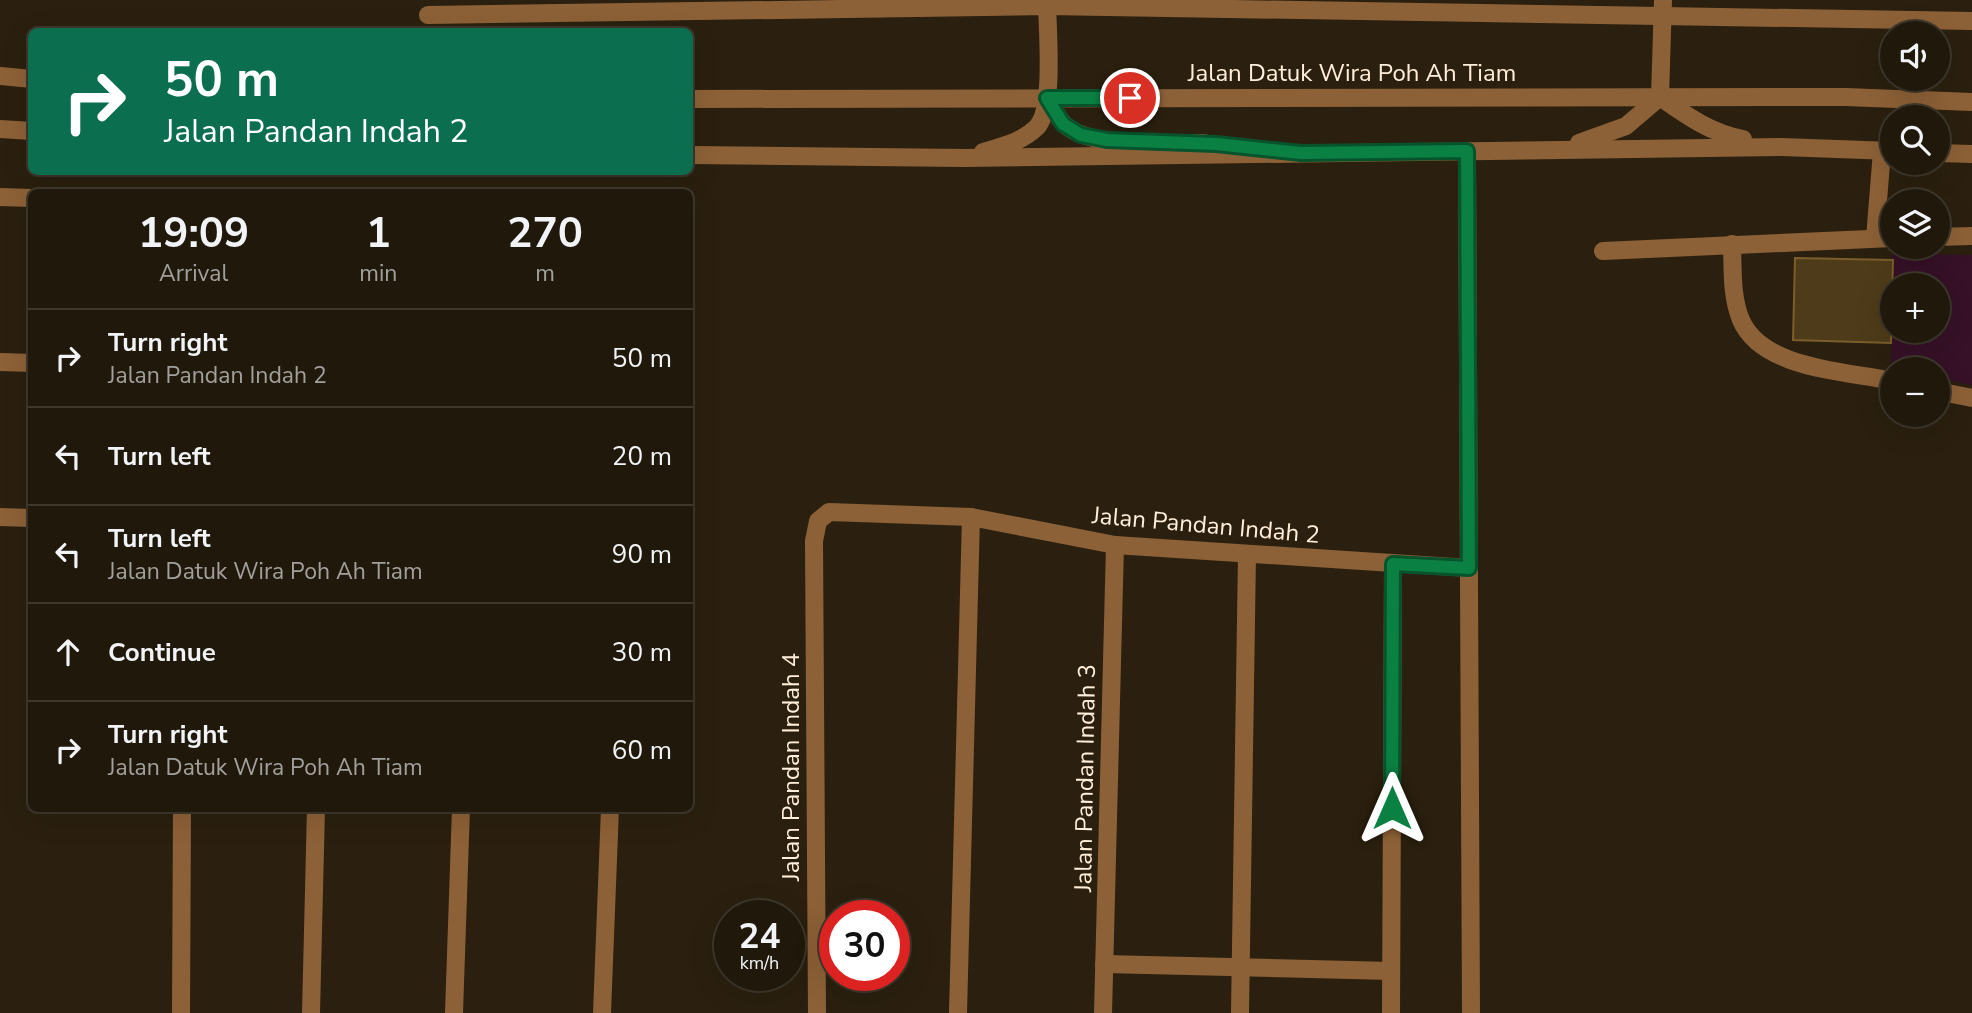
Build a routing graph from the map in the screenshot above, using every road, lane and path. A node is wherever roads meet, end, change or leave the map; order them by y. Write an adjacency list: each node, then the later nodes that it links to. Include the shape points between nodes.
1 (1047, 3): 2 (street); 4 (street); 9 (street)
2 (1494, 6): 3 (street)
3 (1663, 8): 5 (street); 8 (street)
4 (428, 15)
5 (1972, 21)
6 (0, 76): 7 (street)
7 (28, 79)
8 (1660, 97): 9 (street, Jalan Datuk Wira Poh Ah Tiam); 11 (street, Jalan Datuk Wira Poh Ah Tiam, via 1846,97); 14 (street, via 1721,135); 15 (street, via 1626,126)
9 (1047, 98): 10 (street, Jalan Datuk Wira Poh Ah Tiam); 18 (street, via 1063,124 1081,135); 22 (street, via 1039,125 1020,141)
10 (693, 99)
11 (1972, 103)
12 (0, 129): 13 (street)
13 (28, 131)
14 (1782, 147): 15 (street); 17 (street)
15 (1560, 149): 16 (street)
16 (1467, 151): 18 (street); 42 (street)
17 (1880, 151)
18 (1301, 153): 22 (street)
19 (1950, 153): 20 (street)
20 (1972, 154)
21 (693, 155): 22 (street)
22 (963, 158)
23 (0, 197): 24 (street)
24 (28, 198)
25 (1972, 236): 26 (street)
26 (1950, 237)
27 (1880, 238): 28 (street)
28 (1732, 244): 29 (street); 32 (street, via 1734,293 1742,321 1758,344 1778,358)
29 (1603, 251)
30 (0, 362): 31 (street)
31 (28, 363)
32 (1880, 379)
33 (1950, 394): 34 (street)
34 (1972, 398)
35 (0, 517): 37 (street)
36 (971, 517): 38 (street, Jalan Pandan Indah 2, via 828,512); 39 (street, Jalan Pandan Indah 2); 55 (street)
37 (28, 518)
38 (818, 521): 54 (street, Jalan Pandan Indah 4, via 814,541)
39 (1115, 545): 40 (street, Jalan Pandan Indah 2); 47 (street, Jalan Pandan Indah 3)
40 (1247, 554): 41 (street, Jalan Pandan Indah 2); 48 (street)
41 (1393, 564): 42 (street, Jalan Pandan Indah 2); 49 (street)
42 (1469, 568): 59 (street)
43 (182, 812): 50 (street)
44 (316, 812): 51 (street)
45 (461, 812): 52 (street)
46 (610, 812): 53 (street)
47 (1104, 964): 48 (street); 56 (street, Jalan Pandan Indah 3)
48 (1240, 969): 49 (street); 57 (street)
49 (1391, 971): 58 (street)
50 (181, 1013)
51 (311, 1013)
52 (454, 1013)
53 (602, 1013)
54 (817, 1013)
55 (958, 1013)
56 (1103, 1013)
57 (1240, 1013)
58 (1391, 1013)
59 (1471, 1013)

